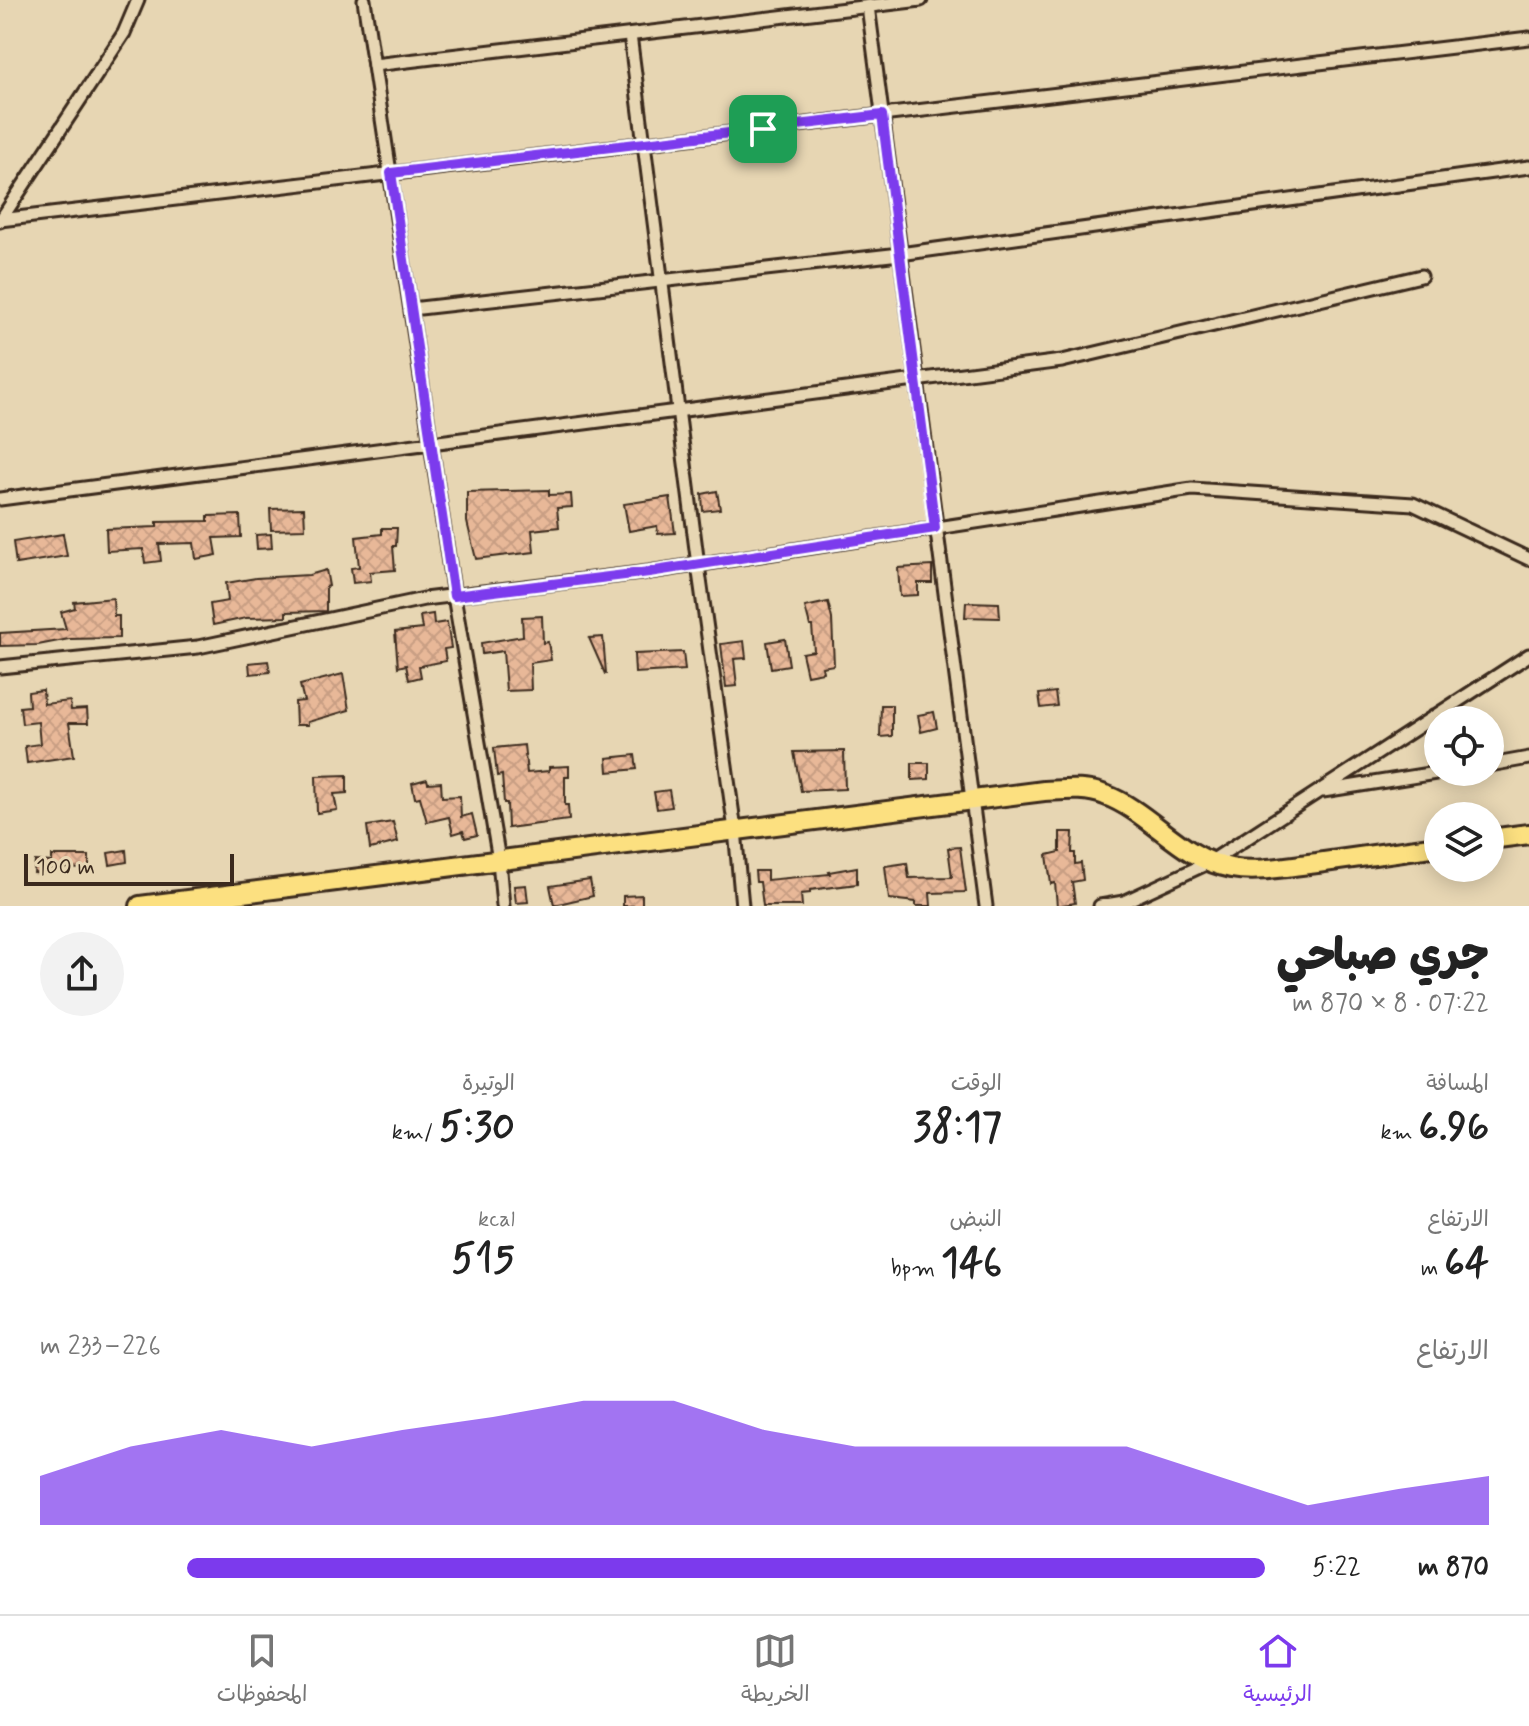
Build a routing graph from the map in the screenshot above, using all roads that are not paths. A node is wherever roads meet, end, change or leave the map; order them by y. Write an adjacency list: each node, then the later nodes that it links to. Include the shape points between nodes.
1 (138, 0): 12 (street, via 124,33)
2 (364, 0): 7 (street)
3 (921, 0): 4 (street)
4 (868, 6): 5 (street); 8 (street)
5 (630, 35): 7 (street); 9 (street)
6 (1529, 38): 8 (street)
7 (374, 65): 11 (street)
8 (882, 115): 9 (street); 13 (street)
9 (644, 143): 11 (street); 15 (street)
10 (1529, 167): 13 (street)
11 (391, 173): 12 (street); 16 (street)
12 (0, 220)
13 (900, 254): 15 (street); 17 (street)
14 (1421, 276): 17 (street, via 1062,361)
15 (662, 281): 16 (street); 18 (street)
16 (411, 309): 19 (street)
17 (916, 380): 18 (street); 21 (street)
18 (679, 411): 19 (street); 23 (street)
19 (431, 443): 20 (street); 24 (street)
20 (0, 499)
21 (935, 528): 22 (street, via 1192,489 1413,504); 23 (street); 31 (street)
22 (1529, 559)
23 (698, 565): 24 (street); 32 (street)
24 (454, 596): 26 (street, via 198,647); 36 (street)
25 (1529, 655): 30 (street)
26 (0, 667)
27 (1529, 758): 28 (street)
28 (1504, 762)
29 (1424, 775): 30 (street)
30 (1319, 791): 37 (street)
31 (974, 800): 32 (main road); 37 (main road, via 1082,789 1104,794); 42 (street)
32 (735, 830): 36 (main road); 41 (street)
33 (1529, 834): 34 (main road)
34 (1504, 837)
35 (1424, 848): 37 (main road, via 1275,868)
36 (499, 860): 38 (main road); 40 (street)
37 (1210, 862): 43 (street, via 1124,902)
38 (256, 899): 39 (main road)
39 (140, 906)
40 (503, 906)
41 (742, 906)
42 (986, 906)
43 (1100, 906)

